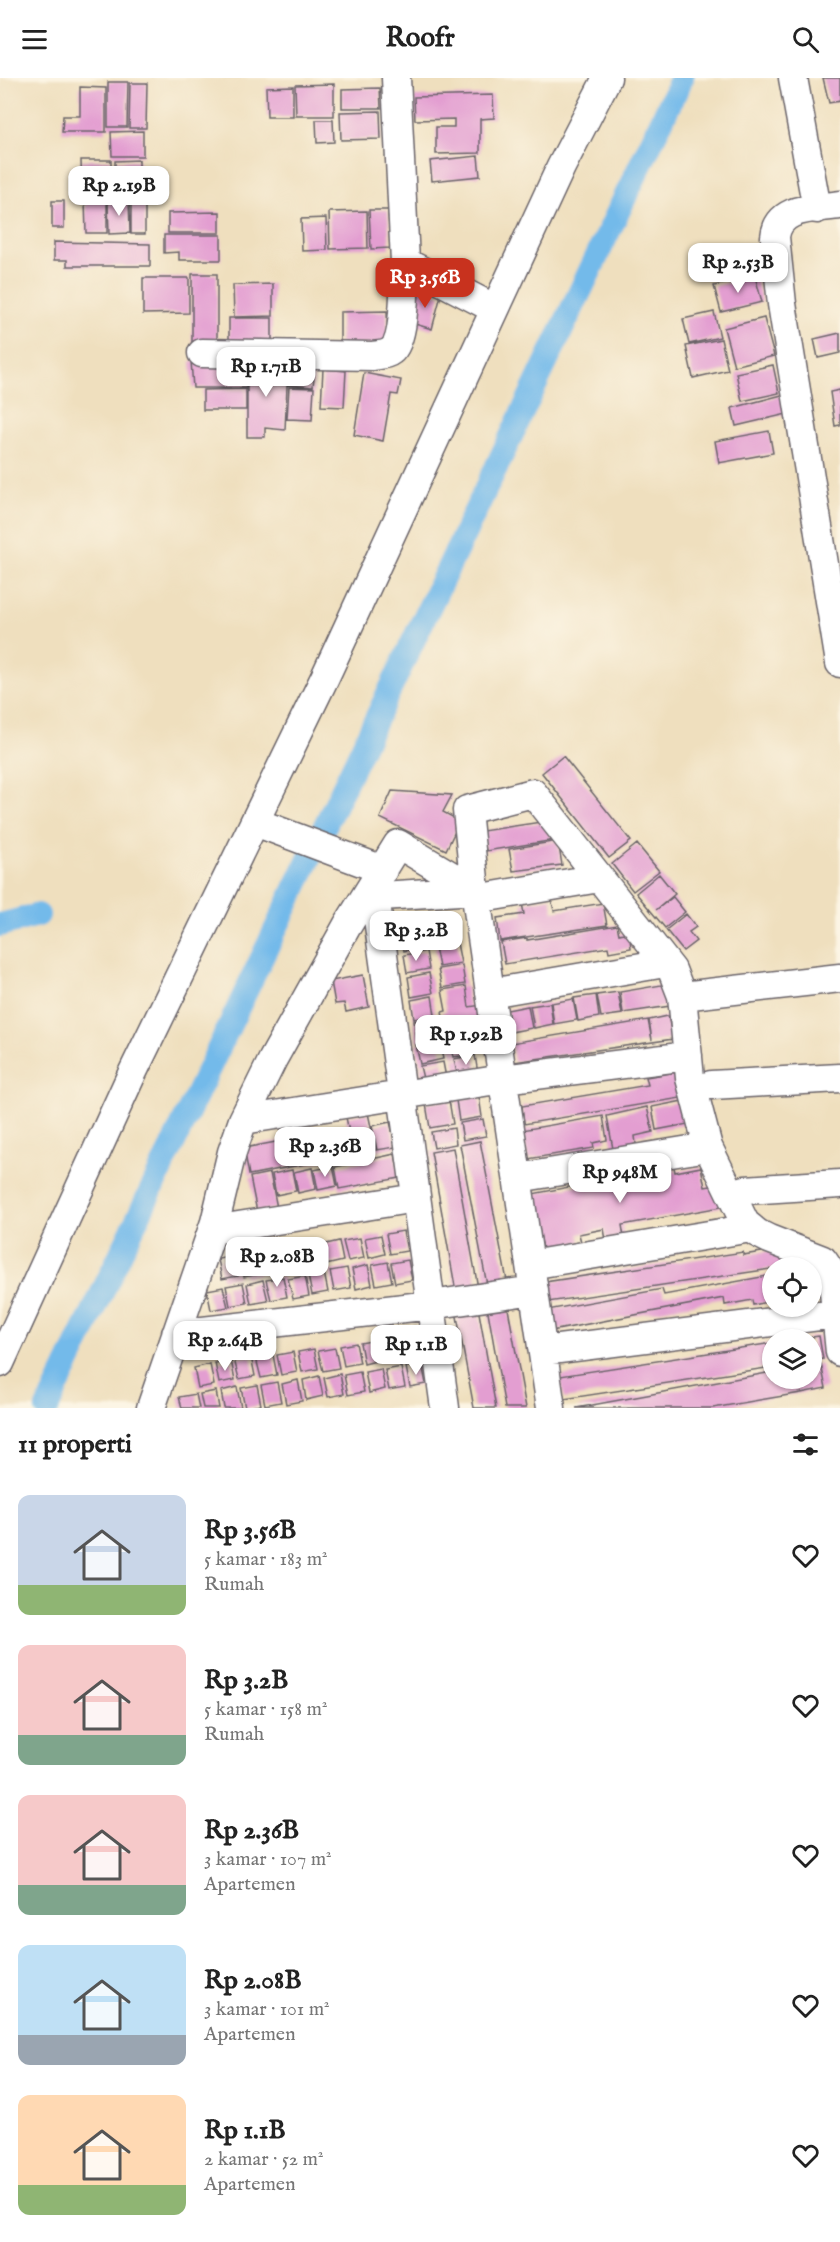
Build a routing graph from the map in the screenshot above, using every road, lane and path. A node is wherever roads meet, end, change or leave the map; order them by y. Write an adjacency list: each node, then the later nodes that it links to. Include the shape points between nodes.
1 (385, 78): 2 (street)
2 (396, 78): 6 (street)
3 (607, 78): 7 (street)
4 (794, 78): 5 (street)
5 (828, 207): 9 (street, via 788,214 776,227 775,237 782,304)
6 (405, 262): 7 (street); 8 (street, via 400,336 393,350 386,354)
7 (495, 309): 10 (street)
8 (202, 353)
9 (840, 663)
10 (260, 824): 12 (street); 37 (street, via 130,1078)
11 (599, 878): 13 (street); 13 (street, via 533,794 467,810); 14 (street)
12 (372, 882): 13 (street); 13 (street, via 398,844); 22 (street); 23 (street)
13 (476, 895): 16 (street)
14 (665, 963): 16 (street); 17 (street, via 672,970)
15 (840, 978): 17 (street)
16 (490, 993): 20 (street)
17 (682, 996): 18 (street)
18 (688, 1056): 20 (street); 24 (street)
19 (840, 1078): 21 (street)
20 (503, 1079): 22 (street); 25 (street)
21 (711, 1085)
22 (402, 1096): 23 (street); 28 (street)
23 (243, 1120): 30 (street)
24 (708, 1147): 25 (street); 29 (street)
25 (518, 1178): 31 (street)
26 (840, 1184): 27 (street)
27 (745, 1190)
28 (416, 1198): 30 (street); 32 (street)
29 (751, 1228): 31 (street); 33 (street, via 823,1260 829,1269)
30 (213, 1230): 34 (street)
31 (532, 1278): 32 (street); 35 (street)
32 (431, 1305): 34 (street); 39 (street)
33 (836, 1314): 35 (street); 36 (street)
34 (176, 1334): 38 (street)
35 (543, 1351): 40 (street)
36 (840, 1352)
37 (0, 1364)
38 (151, 1408)
39 (445, 1408)
40 (551, 1408)

